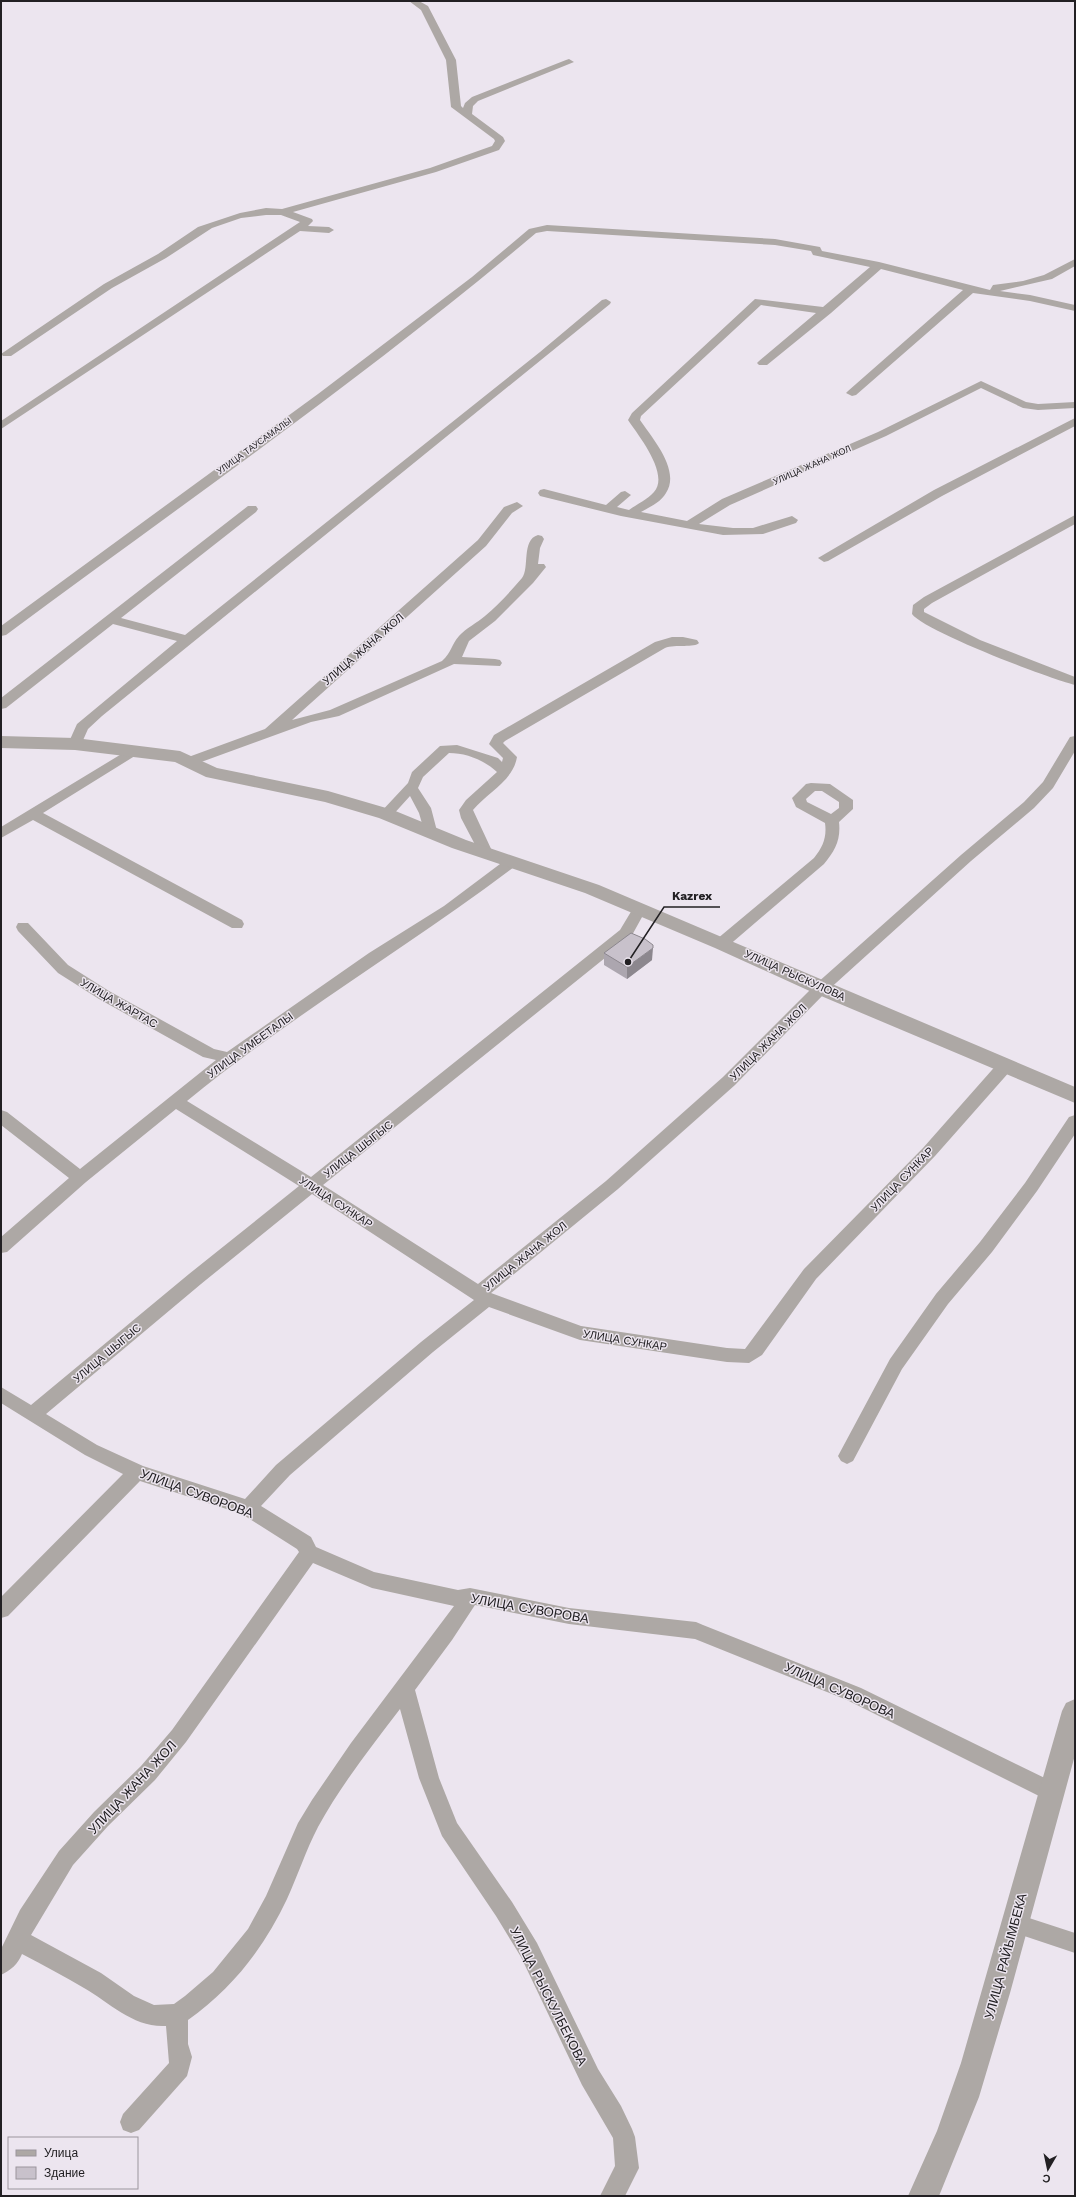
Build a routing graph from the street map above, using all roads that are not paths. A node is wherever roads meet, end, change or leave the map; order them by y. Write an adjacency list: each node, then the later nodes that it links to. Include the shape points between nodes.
1 (413, 1): 3 (street, via 425,8 442,38 451,60 456,107)
2 (569, 62): 3 (street, via 475,99 468,105)
3 (467, 115): 4 (street, via 498,137 500,142 496,148 433,170)
4 (282, 212): 5 (street, via 308,221); 14 (street, via 253,214 207,227 107,287)
5 (298, 228): 6 (street); 19 (street)
6 (329, 230)
7 (1075, 262): 10 (street, via 1048,277 1024,284 997,287)
8 (878, 266): 9 (street, УЛИЦА ТАУСАМАЛЫ); 13 (street); 34 (street, УЛИЦА ТАУСАМАЛЫ, via 827,256 817,253 816,249 797,244 547,228 533,231 505,257 322,396)
9 (971, 289): 10 (street, УЛИЦА ТАУСАМАЛЫ); 16 (street)
10 (994, 294): 12 (street, УЛИЦА ТАУСАМАЛЫ, via 1030,298)
11 (606, 302): 35 (street)
12 (1075, 308)
13 (827, 310): 15 (street); 25 (street, via 759,301 636,415 634,420 662,466 665,482 657,495)
14 (7, 354)
15 (764, 362)
16 (852, 393)
17 (1075, 405): 28 (street, УЛИЦА ЖАНА ЖОЛ, via 1023,405 982,384 882,434 726,502 693,523)
18 (1075, 421): 30 (street, via 938,493)
19 (1, 426)
20 (544, 493): 24 (street)
21 (625, 495): 24 (street)
22 (517, 506): 41 (street, УЛИЦА ЖАНА ЖОЛ, via 508,510 482,543)
23 (252, 509): 33 (street)
24 (608, 509): 25 (street)
25 (631, 514): 28 (street)
26 (1075, 519): 39 (street, via 928,600 918,608 918,614 965,639)
27 (792, 520): 28 (street, via 763,530 738,532 711,531)
28 (684, 525)
29 (538, 539): 32 (street)
30 (824, 558)
31 (540, 567): 32 (street)
32 (529, 580): 37 (street, via 490,618 464,638 459,645)
33 (110, 619): 35 (street); 40 (street)
34 (1, 632)
35 (188, 640): 44 (street, via 97,713 82,727)
36 (692, 643): 47 (street, via 672,640 660,645 499,738 496,747 510,757)
37 (459, 658): 38 (street); 41 (street, via 334,713)
38 (496, 663)
39 (1075, 681)
40 (1, 705)
41 (270, 732): 46 (street, УЛИЦА ЖАНА ЖОЛ)
42 (1075, 740): 60 (street, УЛИЦА ЖАНА ЖОЛ, via 1048,785 1029,805)
43 (1, 742): 44 (street, УЛИЦА РЫСКУЛОВА)
44 (75, 744): 45 (street, УЛИЦА РЫСКУЛОВА)
45 (132, 751): 46 (street, УЛИЦА РЫСКУЛОВА, via 180,757); 49 (street)
46 (188, 762): 50 (street, УЛИЦА РЫСКУЛОВА, via 225,776 328,797)
47 (505, 772): 48 (street, via 493,761 457,749 446,749 417,774); 54 (street, via 479,794 466,810)
48 (411, 787): 50 (street); 52 (street, via 429,819)
49 (33, 814): 53 (street); 57 (street, via 91,847 171,886)
50 (386, 814): 52 (street, УЛИЦА РЫСКУЛОВА)
51 (832, 821): 59 (street, via 834,838 824,856)
52 (430, 831): 54 (street, УЛИЦА РЫСКУЛОВА)
53 (1, 833)
54 (486, 853): 55 (street, УЛИЦА РЫСКУЛОВА)
55 (513, 861): 56 (street, УЛИЦА РЫСКУЛОВА); 61 (street, УЛИЦА УМБЕТАЛЫ, via 449,909 374,957)
56 (640, 908): 59 (street, УЛИЦА РЫСКУЛОВА); 68 (street, УЛИЦА ШЫГЫС, via 626,933)
57 (237, 924)
58 (23, 926): 61 (street, УЛИЦА ЖАРТАС, via 63,969 104,996 209,1053)
59 (722, 942): 60 (street, УЛИЦА РЫСКУЛОВА)
60 (821, 988): 62 (street, УЛИЦА РЫСКУЛОВА); 70 (street, УЛИЦА ЖАНА ЖОЛ, via 729,1081)
61 (229, 1058): 64 (street, УЛИЦА УМБЕТАЛЫ)
62 (1005, 1066): 63 (street, УЛИЦА РЫСКУЛОВА); 70 (street, УЛИЦА СУНКАР, via 929,1152 810,1274 756,1350 749,1356 726,1355 580,1333)
63 (1075, 1095)
64 (176, 1102): 67 (street, УЛИЦА УМБЕТАЛЫ); 68 (street, УЛИЦА СУНКАР)
65 (1, 1116): 67 (street)
66 (1075, 1121): 73 (street, via 1031,1187 942,1299 896,1364)
67 (80, 1178): 69 (street, УЛИЦА УМБЕТАЛЫ)
68 (311, 1186): 70 (street, УЛИЦА СУНКАР); 72 (street, УЛИЦА ШЫГЫС)
69 (1, 1247)
70 (482, 1297): 75 (street, УЛИЦА ЖАНА ЖОЛ, via 283,1470)
71 (1, 1394): 72 (street, УЛИЦА СУВОРОВА)
72 (32, 1415): 74 (street, УЛИЦА СУВОРОВА, via 91,1450)
73 (847, 1456)
74 (137, 1472): 75 (street, УЛИЦА СУВОРОВА); 78 (street)
75 (248, 1508): 76 (street, УЛИЦА СУВОРОВА, via 304,1543)
76 (309, 1553): 77 (street, УЛИЦА СУВОРОВА, via 372,1580 458,1598); 83 (street, УЛИЦА ЖАНА ЖОЛ, via 179,1736 148,1773 66,1858 28,1917)
77 (470, 1596): 79 (street, via 457,1620); 81 (street, УЛИЦА СУВОРОВА, via 569,1616 696,1631 854,1694)
78 (1, 1610)
79 (404, 1688): 86 (street, via 361,1744 318,1808 296,1850 274,1902 246,1952 220,1982); 88 (street, УЛИЦА РЫСКУЛБЕКОВА, via 416,1722 429,1778 449,1829 529,1950 590,2077 613,2114 624,2138 628,2168)
80 (1075, 1711): 81 (street, УЛИЦА РАЙЫМБЕКА)
81 (1050, 1791): 82 (street, УЛИЦА РАЙЫМБЕКА)
82 (1014, 1923): 84 (street); 89 (street, УЛИЦА РАЙЫМБЕКА, via 994,2002 952,2127)
83 (18, 1940): 85 (street, УЛИЦА ЖАНА ЖОЛ, via 11,1954); 86 (street, via 93,1981 126,2004 154,2016)
84 (1075, 1943)
85 (1, 1964)
86 (177, 2015): 87 (street, via 177,2044 182,2057 179,2068)
87 (131, 2122)
88 (612, 2196)
89 (923, 2196)

